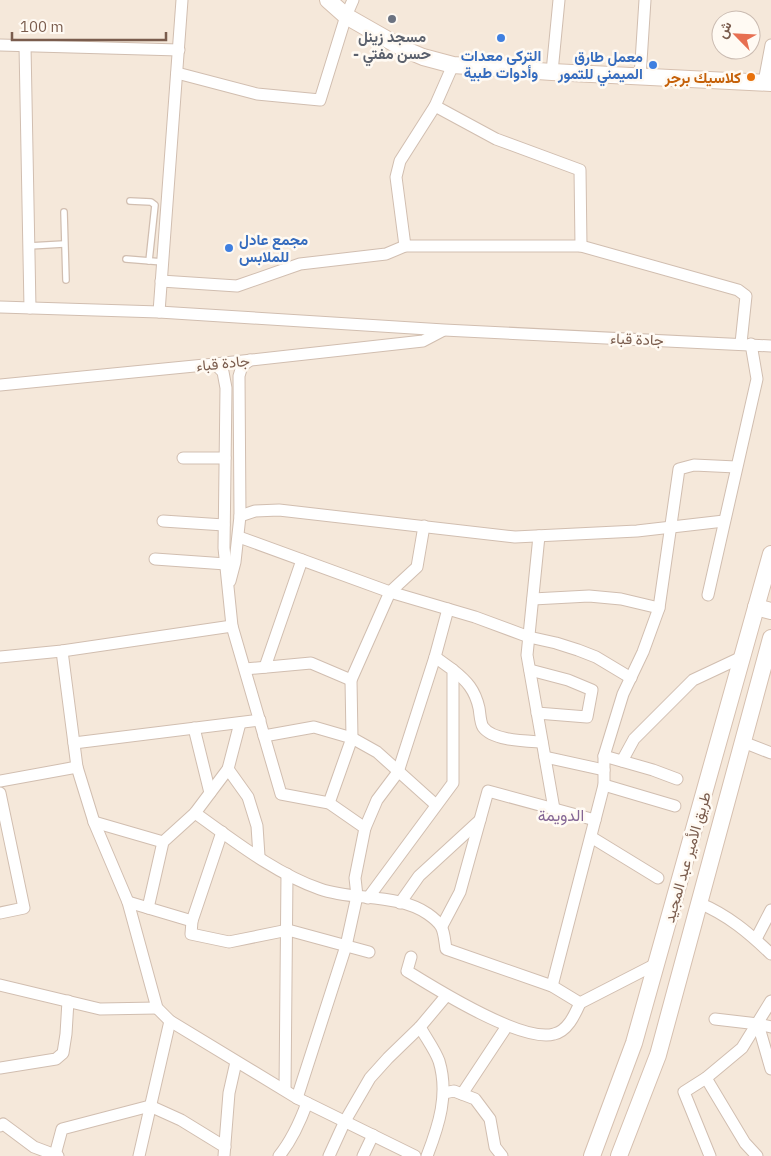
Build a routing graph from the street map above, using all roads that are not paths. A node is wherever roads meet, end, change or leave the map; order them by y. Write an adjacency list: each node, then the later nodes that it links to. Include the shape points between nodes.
1 (182, 0): 10 (street)
2 (328, 0): 6 (main road)
3 (353, 0): 6 (street)
4 (559, 0): 12 (street)
5 (645, 0): 14 (street)
6 (346, 16): 11 (main road, via 404,49); 13 (street, via 320,100 258,94)
7 (0, 45): 9 (street)
8 (771, 45): 15 (street)
9 (25, 46): 10 (street); 20 (street)
10 (178, 50): 13 (street)
11 (453, 65): 12 (main road); 16 (street)
12 (552, 72): 14 (main road)
13 (177, 73): 25 (street)
14 (640, 76): 15 (main road)
15 (767, 82)
16 (435, 106): 21 (street, via 400,161 396,177); 22 (street, via 496,139 580,170)
17 (130, 201): 24 (lane, via 155,205)
18 (64, 212): 19 (lane)
19 (64, 244): 20 (lane); 26 (lane)
20 (29, 246): 29 (street)
21 (405, 246): 22 (street); 27 (street, via 386,254 300,264 237,286)
22 (580, 246): 32 (street, via 738,290 746,296)
23 (126, 259): 24 (lane)
24 (148, 261): 25 (lane)
25 (163, 262): 27 (street)
26 (66, 280)
27 (161, 281): 30 (street)
28 (0, 307): 29 (street, جادة قباء)
29 (30, 308): 30 (street, جادة قباء)
30 (159, 312): 31 (street, جادة قباء)
31 (444, 330): 32 (street, جادة قباء); 34 (street, جادة قباء, via 423,341)
32 (746, 344): 33 (street, جادة قباء); 39 (street, via 757,379)
33 (771, 346)
34 (250, 360): 35 (street, جادة قباء); 40 (street, via 242,366 239,376)
35 (215, 364): 36 (street, جادة قباء); 38 (street, via 223,372 226,388)
36 (0, 385)
37 (183, 458): 38 (street)
38 (225, 458): 43 (street)
39 (736, 467): 42 (street); 45 (street, via 694,465 679,468)
40 (240, 516): 44 (street, via 255,511 279,510); 47 (street)
41 (163, 521): 43 (street)
42 (724, 521): 45 (street); 54 (street)
43 (224, 524): 51 (street)
44 (424, 526): 46 (street, via 516,537); 53 (street, via 417,567)
45 (671, 527): 46 (street); 56 (street)
46 (539, 536): 55 (street)
47 (239, 537): 50 (street); 52 (street)
48 (771, 554): 58 (main road, طريق الأمير عبد المجيد)
49 (155, 559): 51 (street)
50 (302, 560): 53 (street); 66 (street)
51 (226, 564): 52 (street)
52 (228, 588): 59 (street)
53 (390, 592): 57 (street); 71 (street)
54 (708, 595)
55 (533, 599): 56 (street, via 597,597); 60 (street)
56 (659, 608): 70 (street)
57 (448, 609): 60 (street); 64 (street)
58 (764, 609): 65 (main road, طريق الأمير عبد المجيد)
59 (232, 626): 62 (street); 67 (street)
60 (529, 637): 69 (street, via 527,655); 70 (street, via 596,657)
61 (771, 638): 79 (main road, طريق الأمير عبد المجيد)
62 (62, 651): 63 (street); 80 (street)
63 (0, 657)
64 (435, 657): 68 (street); 88 (street)
65 (742, 657): 84 (street, via 693,680 634,739); 126 (main road, طريق الأمير عبد المجيد)
66 (265, 667): 67 (street); 71 (street, via 311,663)
67 (245, 669): 73 (street)
68 (453, 670): 78 (street, via 469,684 487,730 503,738); 95 (street, via 453,783)
69 (530, 670): 72 (street); 72 (street, via 592,690 588,716)
70 (631, 678): 82 (street)
71 (351, 680): 77 (street)
72 (537, 714): 78 (street)
73 (260, 720): 74 (street); 76 (street)
74 (240, 723): 75 (street); 86 (street)
75 (194, 728): 80 (street); 93 (street)
76 (264, 736): 77 (street, via 314,727); 94 (street, via 281,794)
77 (352, 738): 88 (street, via 377,752); 94 (street)
78 (542, 742): 83 (street)
79 (743, 742): 81 (street); 114 (main road, طريق الأمير عبد المجيد)
80 (74, 743): 85 (street)
81 (771, 753)
82 (604, 756): 84 (street); 87 (street)
83 (545, 757): 87 (street); 97 (street)
84 (622, 761): 89 (street)
85 (77, 767): 90 (street); 101 (street)
86 (228, 769): 93 (street); 107 (street, via 248,797 257,826)
87 (604, 770): 91 (street)
88 (398, 772): 95 (street); 102 (street, via 377,800)
89 (677, 779)
90 (0, 781)
91 (604, 785): 96 (street); 100 (street)
92 (0, 793): 104 (street)
93 (210, 793): 98 (street)
94 (329, 804): 102 (street)
95 (436, 805): 111 (street)
96 (675, 806)
97 (554, 809): 99 (street, via 488,791); 100 (street)
98 (195, 814): 103 (street); 106 (street)
99 (480, 820): 113 (street, via 419,876); 119 (street, via 460,892)
100 (595, 820): 105 (street)
101 (94, 822): 106 (street); 112 (street)
102 (364, 828): 110 (street, via 355,878)
103 (222, 832): 107 (street); 118 (street)
104 (4, 835): 117 (street, via 24,908)
105 (591, 837): 109 (street); 128 (street)
106 (162, 842): 115 (street)
107 (258, 856): 108 (street)
108 (287, 874): 110 (street, via 320,890); 120 (street)
109 (658, 878)
110 (357, 896): 111 (street); 122 (street)
111 (368, 898): 113 (street)
112 (128, 902): 115 (street); 133 (street)
113 (400, 902): 119 (street, via 426,913)
114 (699, 903): 121 (street, via 720,912); 163 (main road, طريق الأمير عبد المجيد, via 658,1055)
115 (148, 908): 118 (street)
116 (771, 910): 121 (street)
117 (0, 913)
118 (192, 921): 120 (street, via 191,934 229,942)
119 (442, 926): 128 (street, via 446,949)
120 (288, 930): 122 (street); 144 (street)
121 (756, 939): 124 (street)
122 (346, 946): 123 (street); 147 (street)
123 (369, 952)
124 (771, 954)
125 (411, 957): 129 (street, via 407,971)
126 (656, 964): 132 (street); 162 (main road, طريق الأمير عبد المجيد, via 634,1042)
127 (0, 985): 131 (street)
128 (552, 986): 132 (street)
129 (446, 996): 137 (street); 138 (street)
130 (771, 1001): 136 (street)
131 (68, 1002): 133 (street, via 100,1009); 141 (street, via 63,1054 56,1059)
132 (580, 1002): 137 (street, via 573,1020 556,1034 541,1035)
133 (157, 1008): 135 (street)
134 (715, 1020): 136 (street)
135 (170, 1021): 140 (street); 148 (street)
136 (758, 1024): 139 (street); 142 (street); 143 (street, via 742,1048)
137 (507, 1026): 146 (street)
138 (420, 1027): 145 (street, via 438,1060); 149 (street, via 370,1078)
139 (771, 1028)
140 (236, 1062): 144 (street); 152 (street, via 229,1093)
141 (0, 1068)
142 (771, 1069)
143 (706, 1078): 153 (street, via 684,1092); 164 (street, via 745,1143)
144 (285, 1090): 147 (street)
145 (444, 1093): 146 (street, via 454,1091); 160 (street, via 438,1130)
146 (462, 1094): 161 (street, via 475,1099 490,1119 495,1147)
147 (302, 1100): 149 (street); 156 (street, via 299,1124)
148 (150, 1106): 152 (street, via 181,1120); 154 (street, via 62,1129); 155 (street)
149 (345, 1121): 151 (street); 157 (street)
150 (0, 1126): 154 (street, via 3,1124 34,1147)
151 (373, 1135): 158 (street); 159 (street)
152 (225, 1151)
153 (705, 1155)
154 (56, 1156)
155 (139, 1156)
156 (279, 1156)
157 (329, 1156)
158 (363, 1156)
159 (416, 1156)
160 (427, 1156)
161 (502, 1156)
162 (592, 1156)
163 (619, 1156)
164 (757, 1156)

